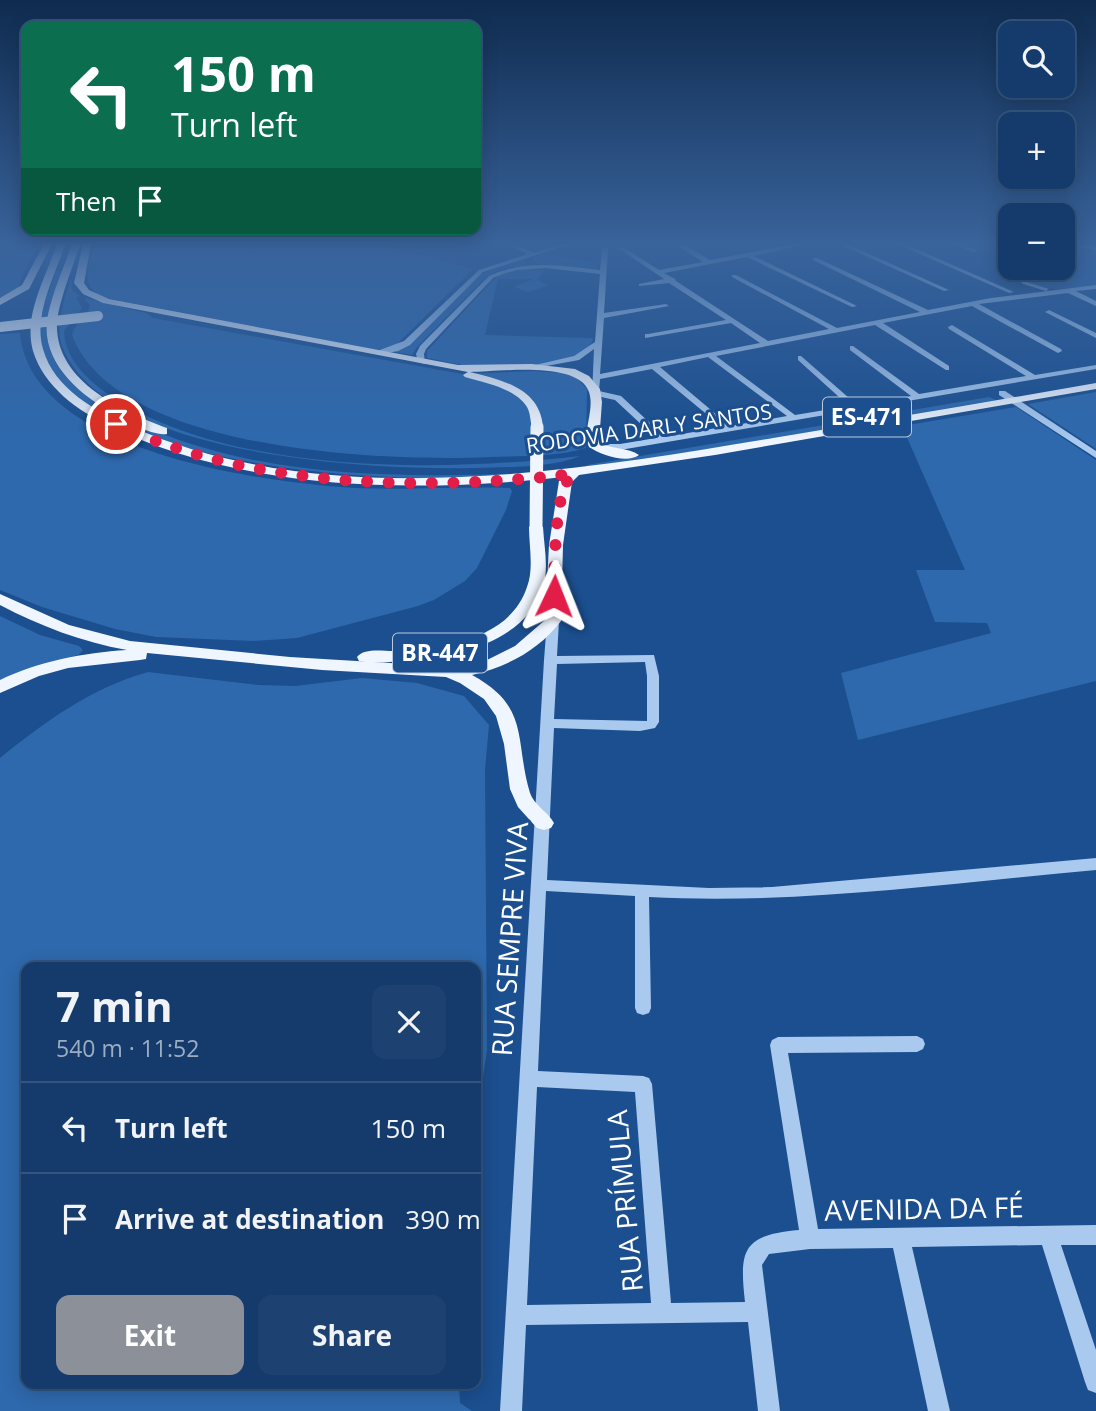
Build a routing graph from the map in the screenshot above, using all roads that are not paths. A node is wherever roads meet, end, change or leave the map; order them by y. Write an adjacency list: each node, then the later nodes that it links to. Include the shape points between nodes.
1 (40, 310): 52 (main road, RODOVIA DARLY SANTOS / ES-471, via 35,336 40,357 53,378 74,398 128,430 173,447 225,461 328,477 441,483)
2 (54, 310): 52 (main road, RODOVIA DARLY SANTOS / ES-471, via 54,347 83,387 144,423 187,439 237,453 335,468 443,473)
3 (151, 310): 17 (main road)
4 (441, 310): 28 (street, via 404,345)
5 (460, 310): 32 (street, via 423,348)
6 (600, 310): 15 (street)
7 (641, 310): 15 (street)
8 (716, 310): 16 (street)
9 (798, 310): 21 (street)
10 (921, 310): 13 (street)
11 (937, 310): 13 (street)
12 (984, 310): 27 (street)
13 (926, 312): 18 (street)
14 (1049, 312): 23 (street)
15 (600, 316): 24 (street)
16 (732, 321): 22 (street); 25 (street)
17 (214, 322): 19 (main road, BR-447, bridge, via 162,315 98,316); 28 (main road, BR-447)
18 (876, 322): 21 (street); 37 (street)
19 (0, 327)
20 (952, 327): 39 (street)
21 (836, 330): 25 (street)
22 (648, 336)
23 (1096, 336)
24 (597, 344): 31 (street); 35 (street)
25 (767, 344): 29 (street)
26 (853, 348): 43 (street)
27 (1058, 351)
28 (380, 354): 32 (main road, BR-447)
29 (710, 355): 34 (street); 46 (street)
30 (801, 358): 45 (street)
31 (569, 360): 33 (street); 35 (street, via 586,360)
32 (422, 362): 33 (main road, via 477,370); 57 (main road, BR-447, bridge, via 512,389 537,416 537,579 532,595 513,618 482,639 456,649 426,655)
33 (535, 366): 42 (main road, via 577,375)
34 (654, 366): 38 (street); 47 (street)
35 (597, 367): 38 (street)
36 (1096, 367): 39 (street)
37 (946, 368)
38 (597, 377): 42 (street)
39 (1033, 377): 43 (street)
40 (1096, 377): 44 (main road, RODOVIA DARLY SANTOS / ES-471)
41 (1096, 386): 44 (main road, RODOVIA DARLY SANTOS / ES-471)
42 (596, 393): 48 (street, via 618,398); 49 (main road)
43 (918, 397): 45 (street)
44 (1008, 397): 50 (main road, RODOVIA DARLY SANTOS / ES-471); 51 (street); 52 (main road, RODOVIA DARLY SANTOS / ES-471)
45 (856, 408): 46 (street)
46 (794, 418): 47 (street)
47 (729, 429): 48 (street)
48 (663, 440): 49 (street, via 616,448)
49 (593, 443): 50 (main road, via 607,452); 52 (main road, RUA SEMPRE VIVA, via 591,454)
50 (633, 455): 52 (main road, RODOVIA DARLY SANTOS / ES-471)
51 (1096, 455)
52 (578, 469): 54 (main road, RUA SEMPRE VIVA, via 566,481 558,525)
53 (0, 599): 55 (main road, BR-447, via 32,617 104,642)
54 (553, 621): 56 (street, RUA SEMPRE VIVA); 58 (main road, BR-447, via 505,660)
55 (186, 654): 57 (main road, BR-447); 59 (main road, BR-447, via 82,659)
56 (550, 660): 60 (street, RUA SEMPRE VIVA); 60 (street, via 650,658 653,676 651,725)
57 (260, 662): 58 (main road, BR-447)
58 (447, 671): 61 (main road, via 480,685 495,699 511,728 521,794)
59 (0, 687)
60 (548, 723): 61 (street, RUA SEMPRE VIVA)
61 (544, 823): 63 (street, RUA SEMPRE VIVA)
62 (1096, 864): 65 (street, via 772,893)
63 (539, 885): 64 (street); 68 (street, RUA SEMPRE VIVA)
64 (642, 891): 65 (street); 66 (street)
65 (709, 894)
66 (643, 1008)
67 (917, 1044): 72 (street, via 778,1045)
68 (528, 1079): 74 (street, RUA PRÍMULA, via 643,1084); 75 (street, RUA SEMPRE VIVA)
69 (1048, 1235): 70 (street, AVENIDA DA FÉ); 71 (street, AVENIDA DA FÉ); 76 (street)
70 (1096, 1235)
71 (900, 1237): 72 (street, AVENIDA DA FÉ); 79 (street)
72 (810, 1239): 73 (street, AVENIDA DA FÉ, via 762,1246 752,1263)
73 (757, 1312): 74 (street); 78 (street)
74 (662, 1313): 75 (street)
75 (517, 1315): 77 (street, RUA SEMPRE VIVA)
76 (1096, 1382)
77 (511, 1411)
78 (769, 1411)
79 (939, 1411)

